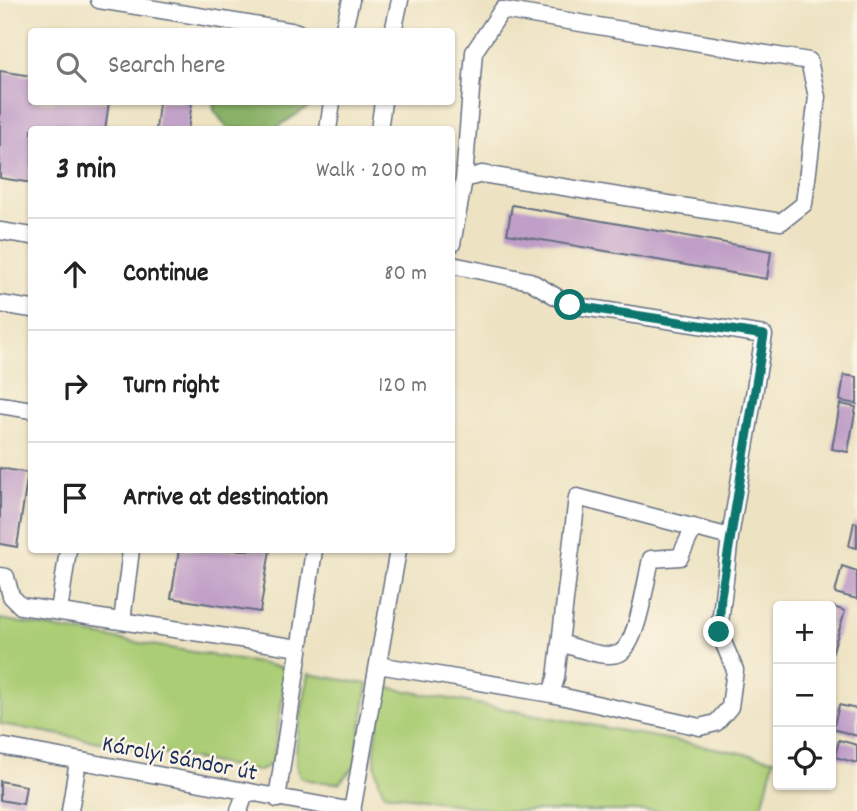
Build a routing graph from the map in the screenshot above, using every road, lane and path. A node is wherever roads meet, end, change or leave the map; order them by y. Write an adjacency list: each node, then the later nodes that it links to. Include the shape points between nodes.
1 (99, 0): 4 (street)
2 (351, 0): 5 (street)
3 (400, 0): 6 (street)
4 (272, 28)
5 (344, 28)
6 (394, 28)
7 (332, 105): 9 (street)
8 (383, 105): 10 (street)
9 (329, 126)
10 (380, 126)
11 (464, 179): 11 (street, via 474,52 502,10 809,61 817,97 804,204 781,222 482,174); 12 (street)
12 (455, 228)
13 (0, 231): 14 (street)
14 (28, 235)
15 (455, 266): 21 (street, via 530,281 570,305 764,335)
16 (0, 304): 17 (street)
17 (28, 308)
18 (0, 405): 19 (street)
19 (28, 409)
20 (694, 527): 21 (street); 29 (street, via 680,557 651,559 631,641 620,653); 29 (street, via 577,498)
21 (730, 537): 32 (street, via 719,632 735,670 730,707 716,723 700,727)
22 (68, 553): 27 (street)
23 (131, 553): 28 (street)
24 (314, 553): 30 (street)
25 (397, 553): 31 (street)
26 (0, 576): 27 (street, via 6,577 11,596 22,606)
27 (59, 611): 28 (street)
28 (122, 621): 30 (street)
29 (560, 643): 32 (street)
30 (299, 648): 36 (street)
31 (378, 665): 32 (street); 39 (street)
32 (551, 694)
33 (0, 746): 34 (street, Károlyi Sándor út)
34 (78, 761): 35 (street, Károlyi Sándor út); 37 (street)
35 (245, 793): 36 (street, Károlyi Sándor út); 38 (street)
36 (277, 799): 39 (street, Károlyi Sándor út)
37 (70, 811)
38 (239, 811)
39 (353, 811)

